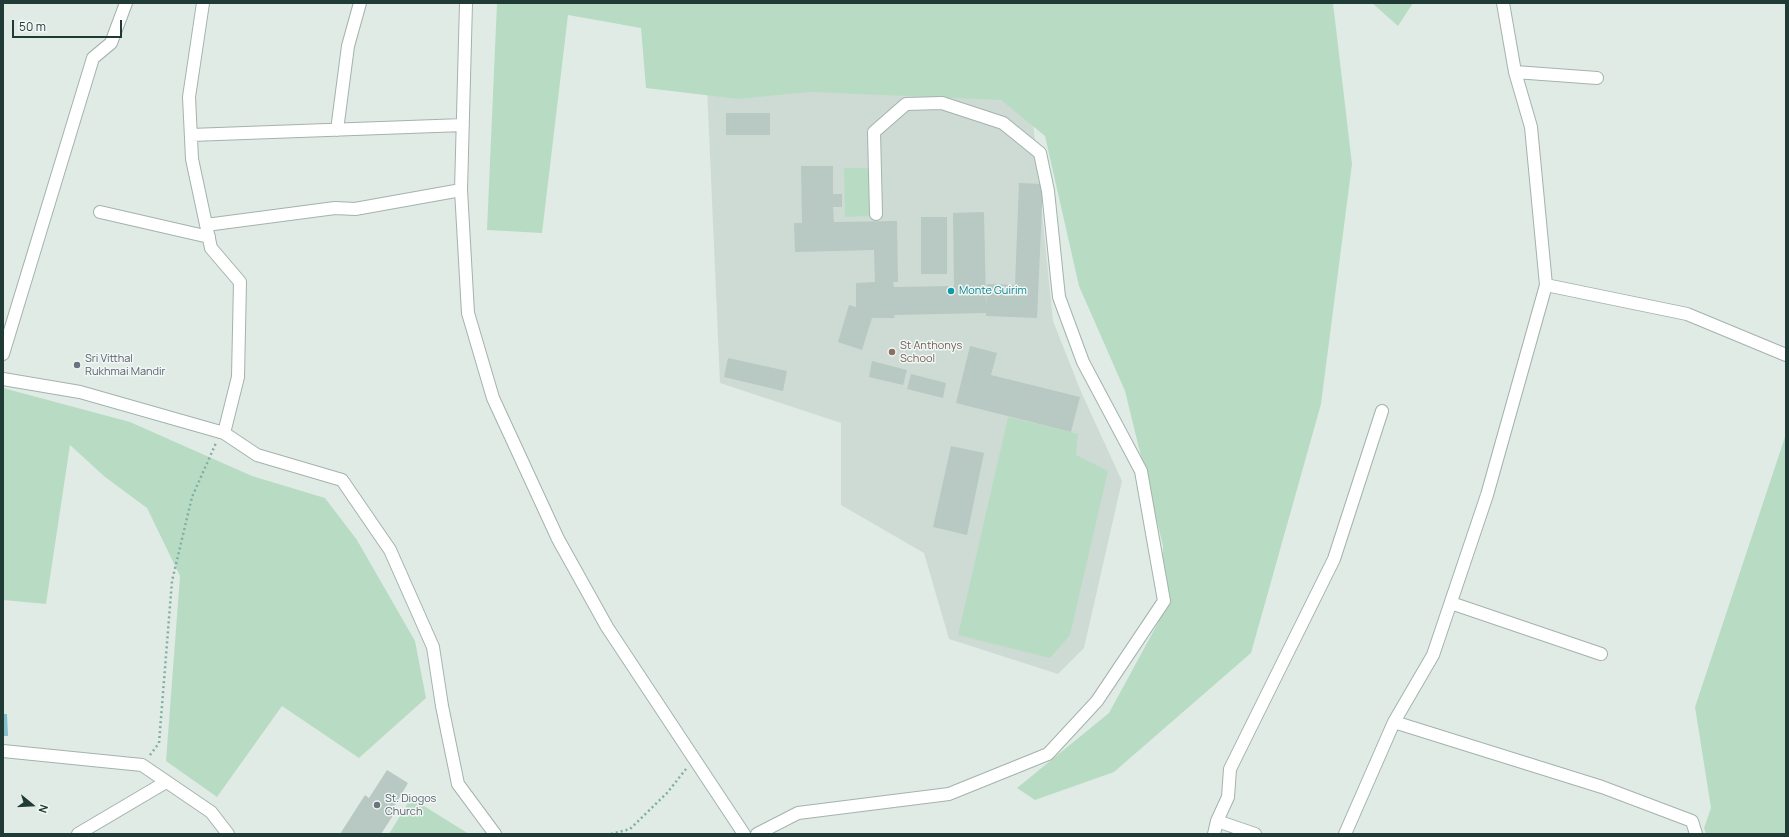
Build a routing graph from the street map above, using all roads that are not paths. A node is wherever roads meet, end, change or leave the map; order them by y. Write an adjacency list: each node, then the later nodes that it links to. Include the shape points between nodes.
1 (126, 3): 16 (street, via 111,44 93,58)
2 (203, 3): 10 (street, via 189,97)
3 (360, 3): 9 (street, via 348,46)
4 (466, 3): 8 (street)
5 (1503, 3): 6 (street)
6 (1515, 72): 7 (street); 15 (street, via 1531,127)
7 (1597, 78)
8 (463, 125): 9 (street); 11 (street)
9 (337, 130): 10 (street)
10 (191, 136): 14 (street, via 192,159)
11 (461, 190): 14 (street, via 355,209 335,208); 30 (street, via 468,313 493,398 558,539 603,621)
12 (100, 212): 14 (street)
13 (876, 214): 31 (street, via 874,132 906,104 942,103 1003,124 1040,153 1048,191 1059,297 1083,362 1141,471 1164,601 1097,701 1048,754 949,794 798,813)
14 (207, 231): 20 (street, via 211,248 240,282 238,377)
15 (1546, 285): 17 (street, via 1687,314); 21 (street, via 1487,494)
16 (3, 354)
17 (1786, 355)
18 (3, 379): 20 (street, via 80,392)
19 (1382, 411): 26 (street, via 1334,559 1230,769 1228,797)
20 (223, 433): 29 (street, via 257,455 342,480 390,550 433,647 458,784)
21 (1451, 603): 22 (street); 23 (street, via 1433,655)
22 (1601, 654)
23 (1394, 722): 34 (street); 35 (street, via 1610,790 1692,821)
24 (3, 751): 25 (street, via 142,765)
25 (166, 782): 27 (street); 28 (street, via 211,812)
26 (1217, 821): 32 (street); 33 (street)
27 (78, 834)
28 (228, 834)
29 (495, 834)
30 (744, 834)
31 (757, 834)
32 (1214, 834)
33 (1255, 834)
34 (1345, 834)
35 (1696, 834)

